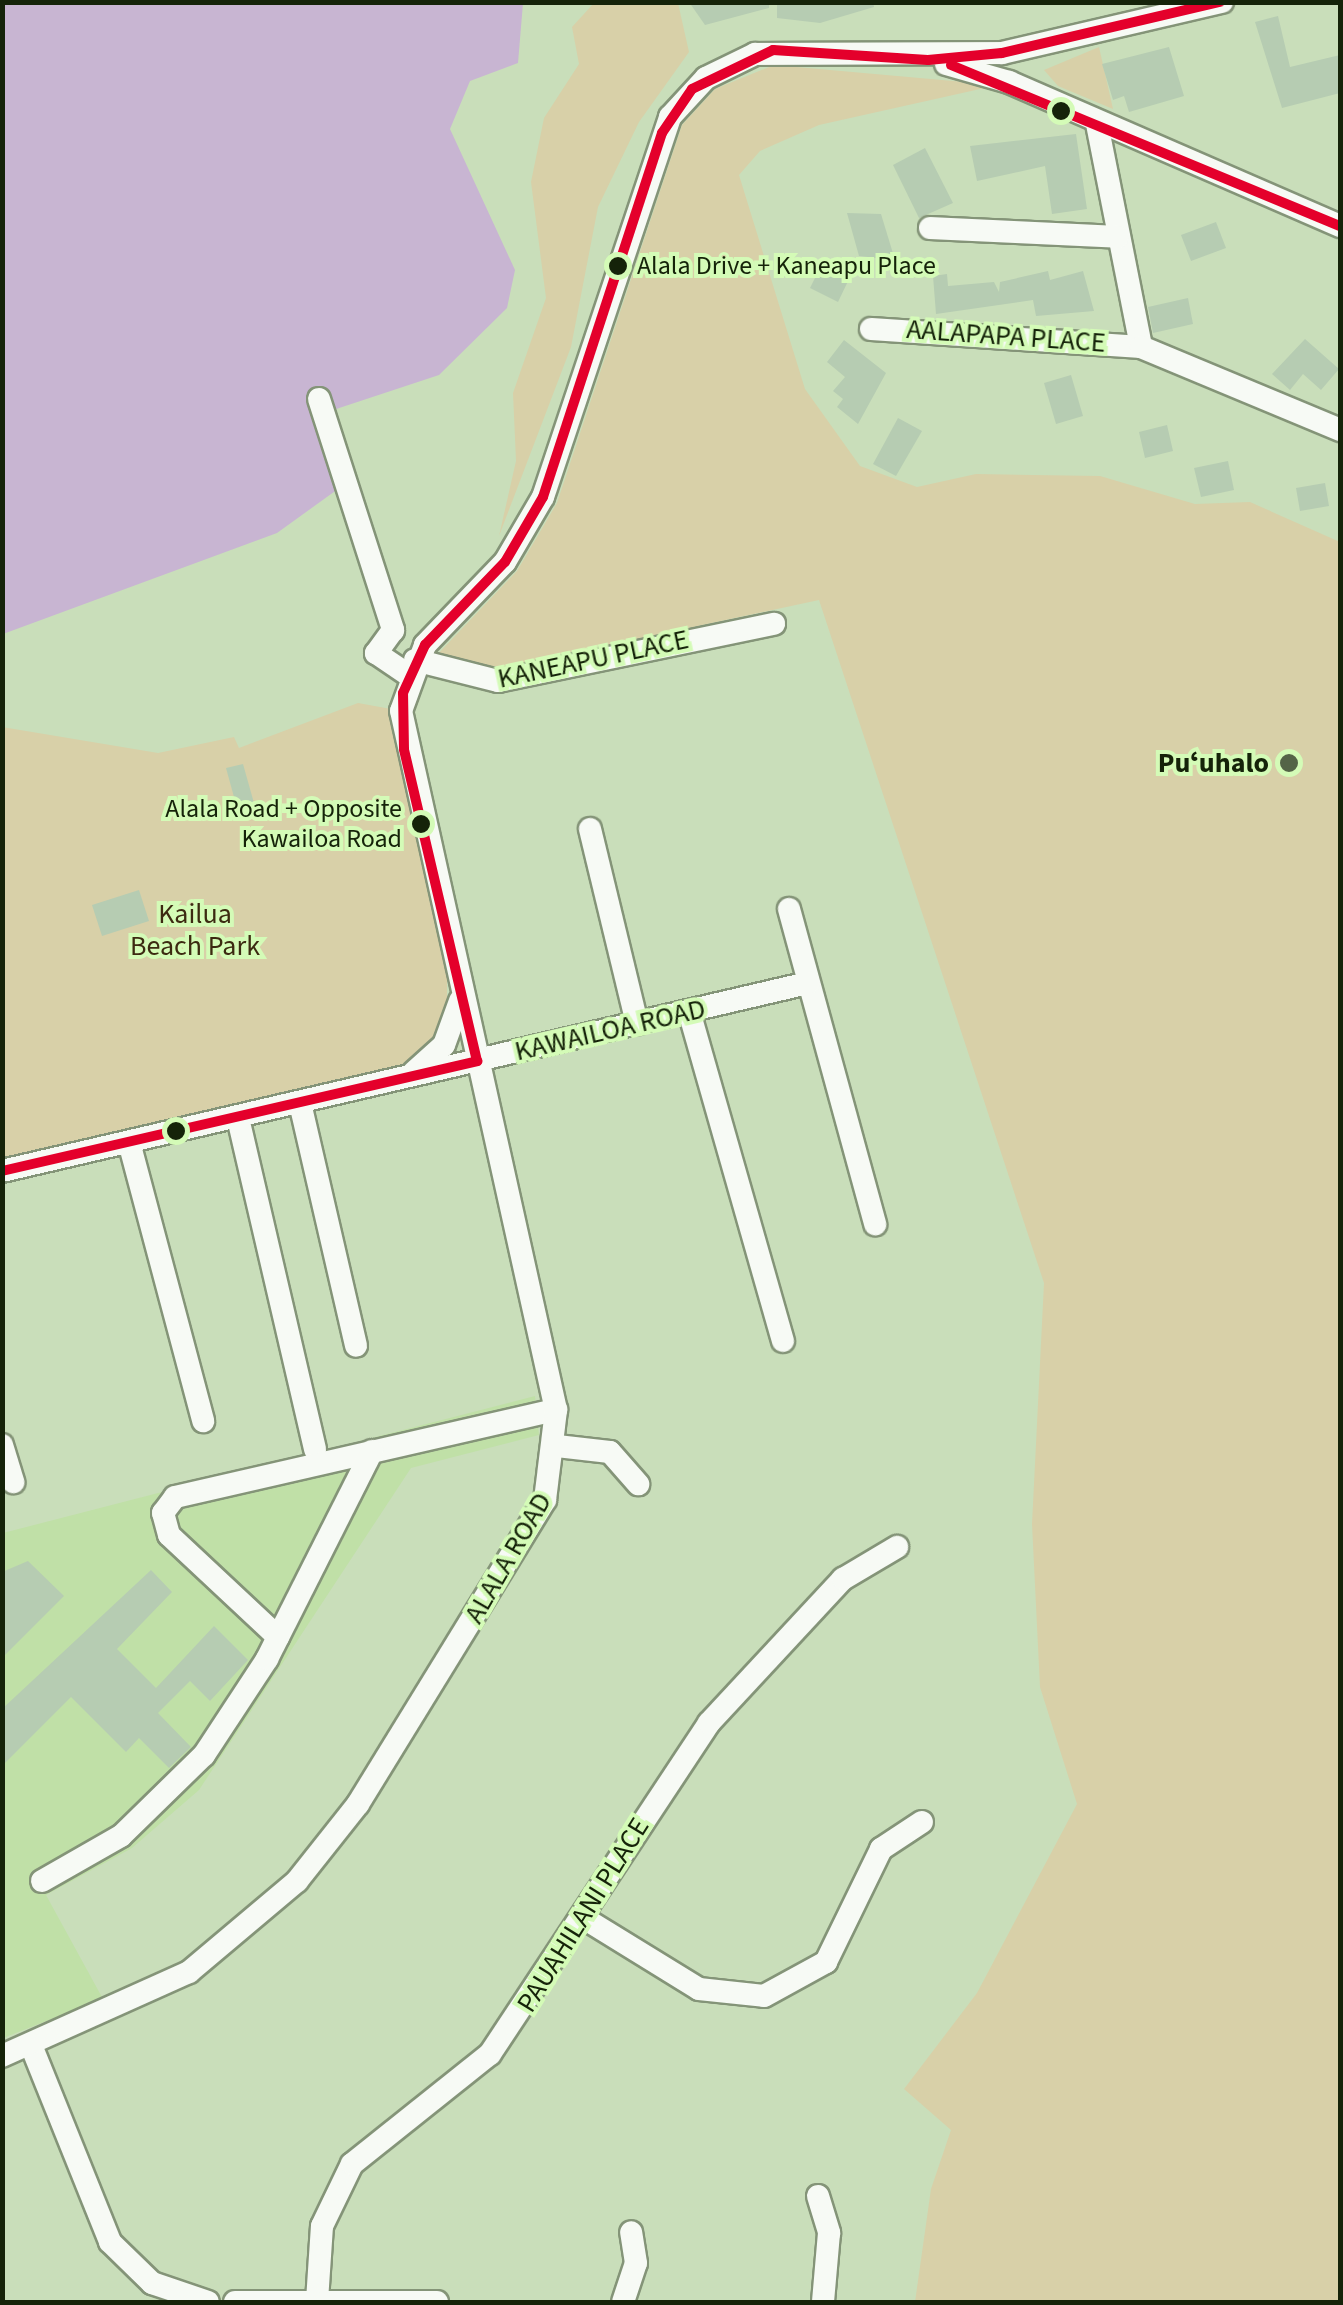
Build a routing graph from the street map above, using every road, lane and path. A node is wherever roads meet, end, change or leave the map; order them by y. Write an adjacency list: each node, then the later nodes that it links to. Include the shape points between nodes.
1 (1222, 2): 2 (street)
2 (1052, 43): 3 (street); 4 (street, via 1034,66)
3 (928, 60): 4 (street); 14 (street, via 772,50 721,68 680,103 656,150 544,497 505,562)
4 (1046, 97): 5 (street)
5 (1097, 124): 6 (street); 8 (street, AALAPAPA PLACE)
6 (1340, 226)
7 (930, 228): 8 (street)
8 (1118, 236): 10 (street, AALAPAPA PLACE)
9 (871, 329): 10 (street, AALAPAPA PLACE)
10 (1141, 347): 12 (street, AALAPAPA PLACE)
11 (319, 399): 14 (street, via 393,630 376,653)
12 (1340, 430)
13 (774, 624): 14 (street, KANEAPU PLACE, via 498,682)
14 (412, 668): 18 (street, ALALA ROAD, via 404,748)
15 (590, 829): 20 (street)
16 (789, 909): 17 (street)
17 (808, 983): 19 (street, KAWAILOA ROAD); 27 (street)
18 (460, 988): 21 (street, ALALA ROAD); 22 (street, via 444,1045)
19 (689, 1011): 20 (street, KAWAILOA ROAD); 28 (street)
20 (636, 1024): 21 (street, KAWAILOA ROAD)
21 (477, 1061): 22 (street, KAWAILOA ROAD); 30 (street, ALALA ROAD)
22 (404, 1077): 23 (street, KAWAILOA ROAD)
23 (300, 1103): 24 (street, KAWAILOA ROAD); 29 (street)
24 (238, 1118): 25 (street, KAWAILOA ROAD); 34 (street)
25 (129, 1142): 26 (street, KAWAILOA ROAD); 31 (street)
26 (2, 1171)
27 (875, 1224)
28 (783, 1340)
29 (356, 1346)
30 (556, 1410): 33 (street, ALALA ROAD); 35 (street)
31 (203, 1421)
32 (2, 1445): 36 (street)
33 (557, 1446): 37 (street, via 610,1452); 43 (street, ALALA ROAD, via 532,1528 318,1856 189,1972)
34 (315, 1448)
35 (372, 1451): 39 (street); 39 (street, via 180,1494 166,1506 168,1535)
36 (13, 1482)
37 (638, 1484)
38 (896, 1547): 42 (street, PAUAHILANI PLACE, via 843,1579 720,1710)
39 (278, 1637): 41 (street, via 222,1732 175,1788 110,1844)
40 (922, 1822): 42 (street, via 881,1849 826,1962 764,1996 699,1989)
41 (42, 1881)
42 (582, 1917): 47 (street, PAUAHILANI PLACE, via 490,2054 342,2178 322,2226)
43 (31, 2045): 44 (street, ALALA ROAD); 48 (street, via 110,2242 152,2283)
44 (2, 2056)
45 (818, 2196): 52 (street, via 829,2233)
46 (631, 2232): 51 (street, via 636,2263)
47 (317, 2301): 49 (street); 50 (street)
48 (208, 2302)
49 (235, 2302)
50 (437, 2302)
51 (622, 2302)
52 (823, 2302)

